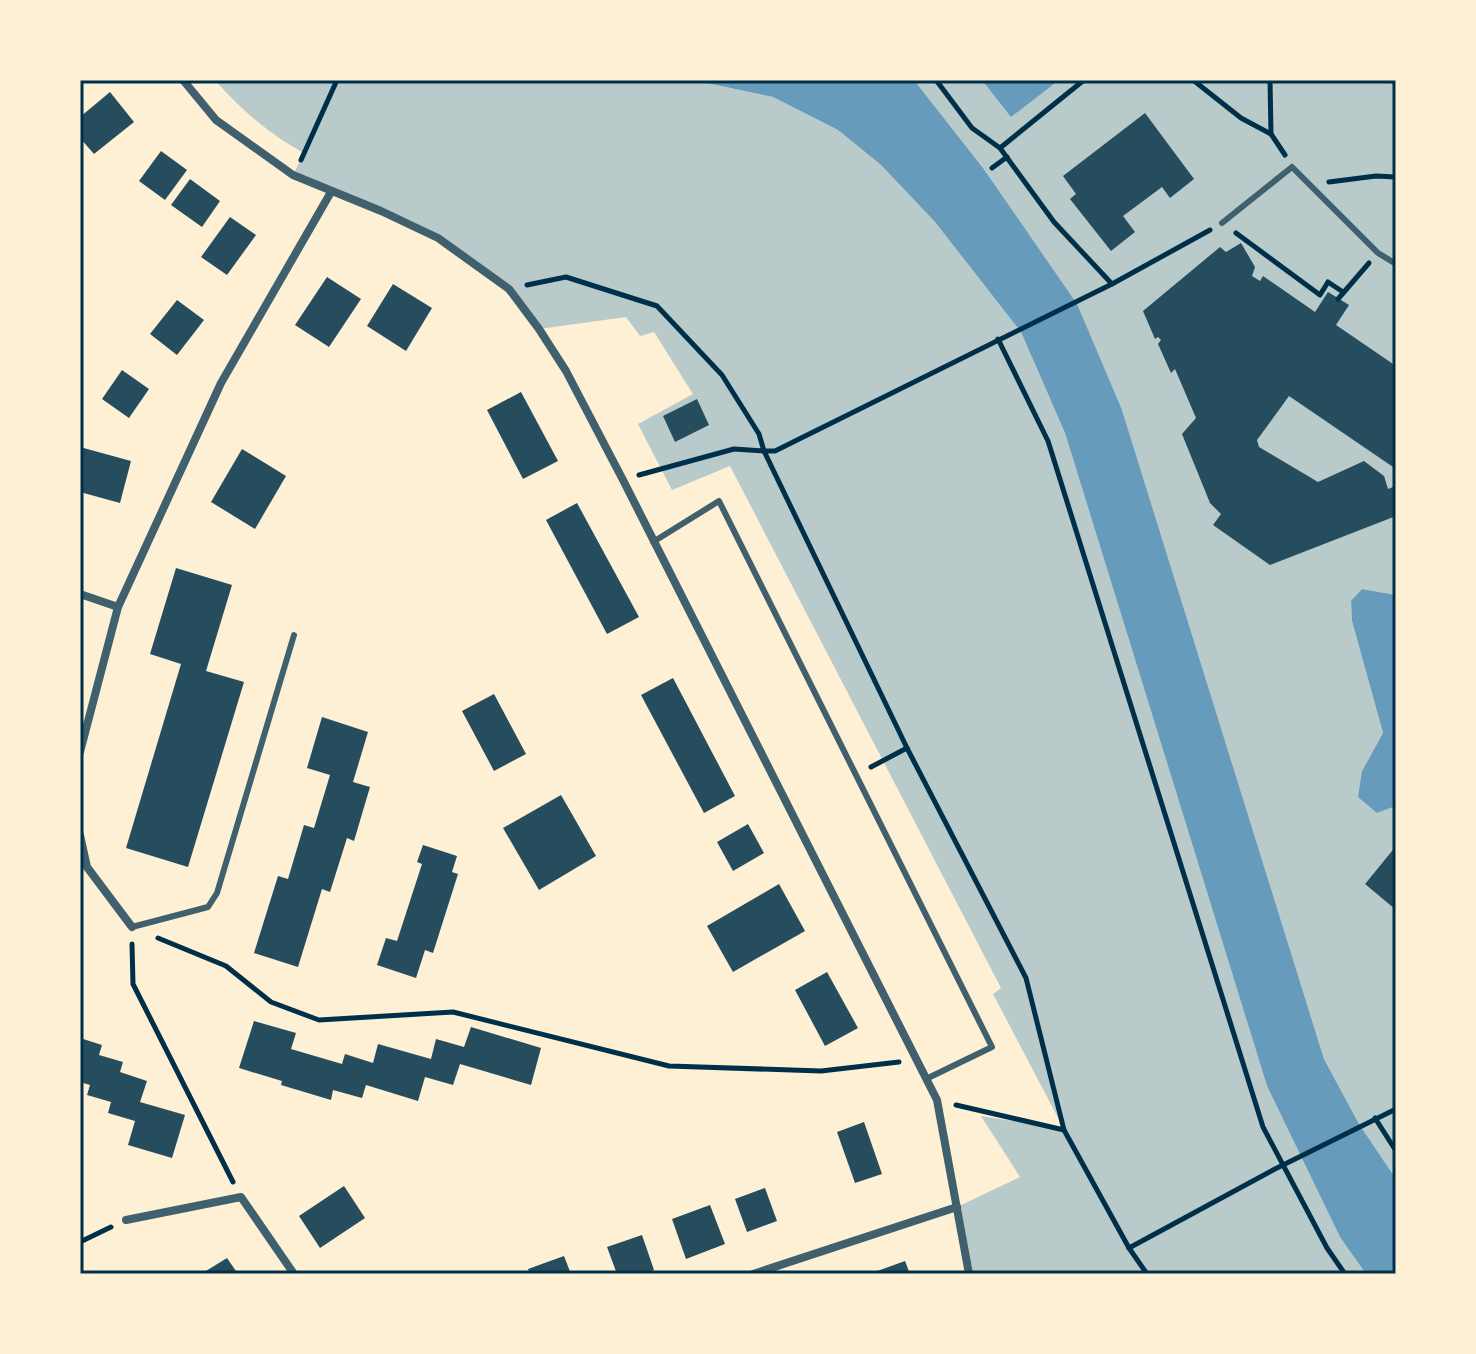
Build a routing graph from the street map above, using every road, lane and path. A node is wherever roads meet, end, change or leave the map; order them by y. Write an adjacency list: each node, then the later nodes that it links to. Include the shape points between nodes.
1 (183, 80): 12 (street, via 216,120)
2 (337, 80): 12 (path)
3 (936, 80): 8 (path, via 972,128)
4 (1084, 80): 8 (path)
5 (1193, 80): 7 (path)
6 (1270, 80): 7 (path)
7 (1271, 134): 10 (path)
8 (1000, 148): 9 (path)
9 (1007, 157): 11 (path); 19 (path, via 1054,222)
10 (1292, 167): 14 (lane); 16 (lane)
11 (992, 168)
12 (293, 175): 15 (street)
13 (1396, 177): 14 (path)
14 (1311, 185): 17 (lane)
15 (331, 192): 20 (street, via 438,238); 28 (street, via 221,383)
16 (1222, 223): 19 (path); 21 (path, via 1320,295 1328,282)
17 (1378, 253): 18 (lane); 21 (path)
18 (1396, 264)
19 (1112, 284): 23 (path)
20 (509, 289): 24 (path, via 566,277 657,306 722,375); 25 (street, via 566,371)
21 (1343, 292): 22 (path)
22 (1338, 299)
23 (998, 339): 24 (path, via 775,451); 42 (path, via 1048,441 1263,1127)
24 (764, 451): 25 (path, via 734,449); 30 (path)
25 (623, 480): 26 (street)
26 (653, 542): 32 (lane, via 719,501); 35 (street)
27 (80, 594): 28 (street)
28 (118, 607): 31 (street)
29 (294, 635): 34 (lane, via 217,893 208,907)
30 (907, 748): 32 (path); 40 (path, via 1026,978)
31 (80, 752)
32 (856, 775): 36 (lane, via 992,1047)
33 (80, 835): 34 (street, via 87,867)
34 (132, 927): 35 (path, via 226,966 271,1002 319,1020 453,1012 669,1066 821,1071); 43 (path, via 133,984)
35 (916, 1060): 36 (street)
36 (926, 1079): 37 (street)
37 (937, 1100): 40 (path); 44 (street)
38 (1396, 1109): 39 (path)
39 (1375, 1118): 41 (path); 42 (path)
40 (1064, 1130): 47 (path)
41 (1396, 1151)
42 (1284, 1165): 47 (path); 52 (path)
43 (241, 1197): 45 (street); 48 (street)
44 (957, 1207): 49 (street); 50 (street)
45 (126, 1220): 46 (path)
46 (80, 1242)
47 (1129, 1248): 51 (path)
48 (294, 1274)
49 (753, 1274)
50 (969, 1274)
51 (1147, 1274)
52 (1345, 1274)

